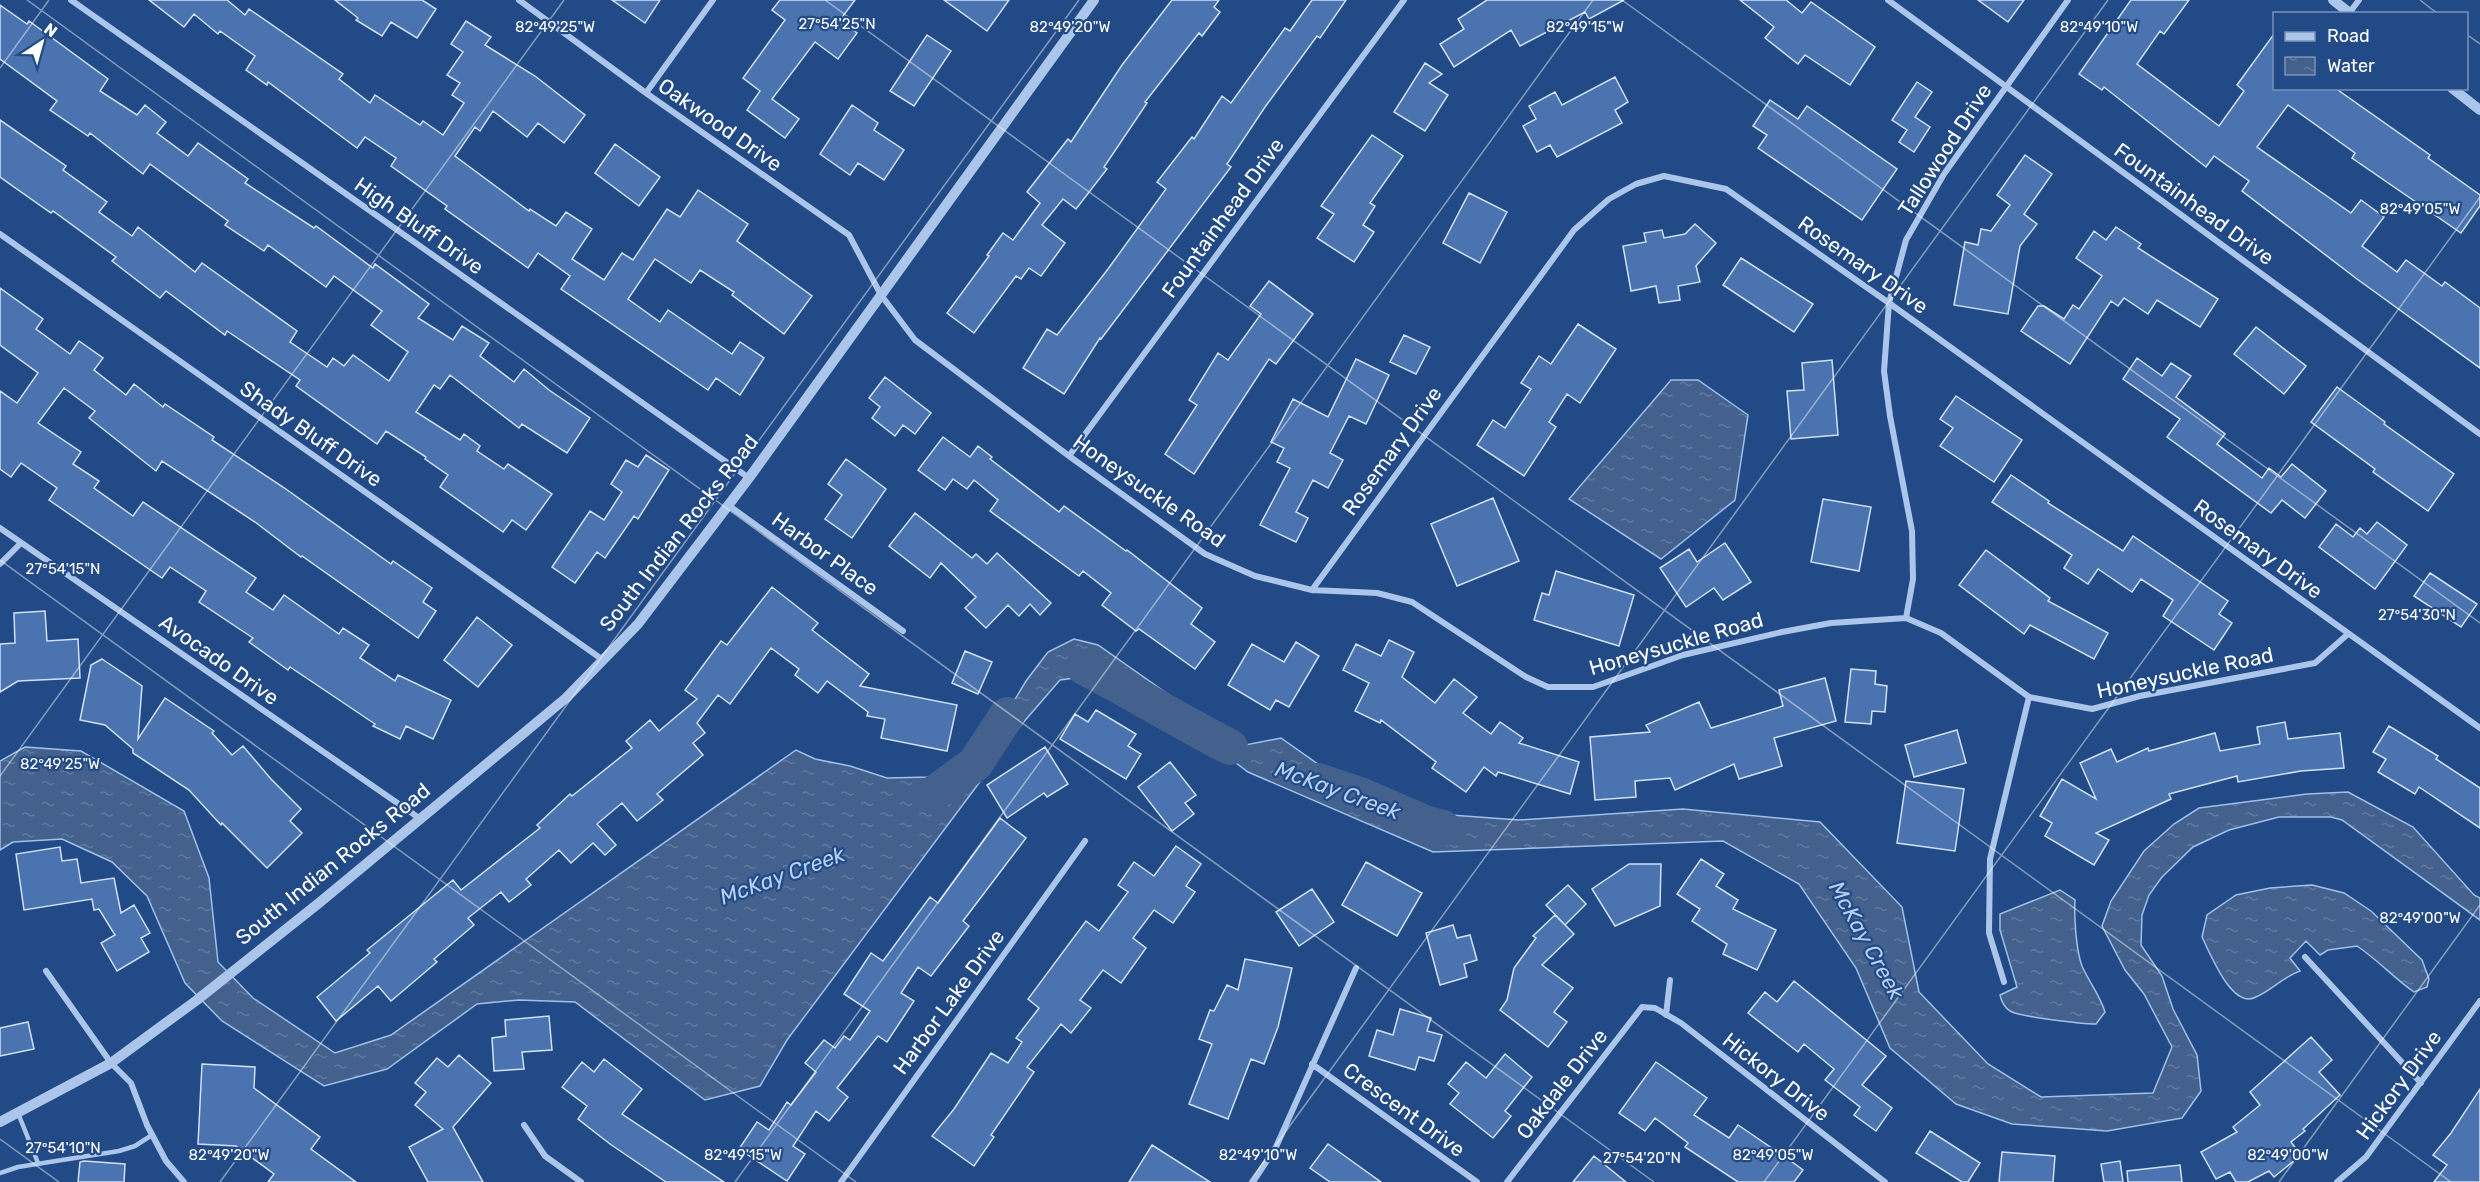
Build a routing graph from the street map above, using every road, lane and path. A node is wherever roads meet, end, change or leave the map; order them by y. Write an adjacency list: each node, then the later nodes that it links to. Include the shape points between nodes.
1 (71, 0): 19 (street, High Bluff Drive)
2 (519, 0): 12 (street, Oakwood Drive)
3 (713, 0): 12 (street)
4 (1094, 0): 15 (street, South Indian Rocks Road)
5 (1404, 0): 18 (street, Fountainhead Drive)
6 (1888, 0): 10 (street, Fountainhead Drive)
7 (2068, 0): 10 (street, Tallowood Drive)
8 (2333, 0): 9 (street)
9 (2349, 12)
10 (2006, 87): 16 (street, Tallowood Drive, via 1944,174 1906,240); 17 (street, Fountainhead Drive)
11 (2455, 90): 13 (street)
12 (646, 93): 15 (street, Oakwood Drive, via 849,235)
13 (2480, 110)
14 (0, 234): 28 (street, Shady Bluff Drive)
15 (881, 295): 18 (street, Honeysuckle Road, via 915,340); 19 (street, South Indian Rocks Road)
16 (1889, 303): 24 (street, Rosemary Drive, via 1725,189 1664,176 1636,184 1609,199 1574,230); 25 (street, Tallowood Drive, via 1884,371 1912,531 1913,579); 27 (street, Rosemary Drive)
17 (2480, 434)
18 (1069, 456): 24 (street, Honeysuckle Road, via 1205,554 1255,576)
19 (749, 478): 20 (street, South Indian Rocks Road)
20 (728, 505): 26 (street, Harbor Place); 28 (street, South Indian Rocks Road, via 638,624)
21 (0, 528): 22 (street, Avocado Drive)
22 (21, 543): 23 (street); 31 (street, Avocado Drive)
23 (0, 564)
24 (1312, 590): 25 (street, Honeysuckle Road, via 1377,593 1412,602 1526,677 1548,687 1593,687 1683,656 1792,630)
25 (1906, 618): 29 (street, Honeysuckle Road, via 1941,633)
26 (903, 631)
27 (2348, 634): 29 (street, Honeysuckle Road, via 2315,663 2140,696 2092,709); 30 (street, Rosemary Drive)
28 (603, 660): 31 (street, South Indian Rocks Road, via 566,698)
29 (2029, 697): 37 (street, via 1990,859 1989,933)
30 (2480, 728)
31 (419, 818): 41 (street, South Indian Rocks Road, via 319,903)
32 (1085, 841): 52 (street, Harbor Lake Drive)
33 (2305, 957): 43 (street)
34 (1356, 968): 42 (street)
35 (46, 971): 41 (street)
36 (1670, 980): 40 (street)
37 (2004, 982)
38 (2480, 1001): 43 (street, Hickory Drive)
39 (1642, 1007): 40 (street, Hickory Drive, via 1655,1008); 55 (street, Oakdale Drive)
40 (1666, 1015): 56 (street, Hickory Drive)
41 (111, 1063): 44 (street, South Indian Rocks Road); 47 (street, via 131,1083)
42 (1312, 1064): 53 (street, via 1276,1147); 54 (street, Crescent Drive)
43 (2421, 1083): 57 (street, Hickory Drive, via 2366,1157)
44 (18, 1113): 45 (street, South Indian Rocks Road); 48 (lane)
45 (0, 1122)
46 (524, 1125): 51 (street, via 545,1156)
47 (152, 1135): 48 (lane, via 119,1151); 50 (street)
48 (38, 1163): 49 (lane)
49 (0, 1173)
50 (183, 1182)
51 (581, 1182)
52 (841, 1182)
53 (1253, 1182)
54 (1477, 1182)
55 (1507, 1182)
56 (1885, 1182)
57 (2337, 1182)

